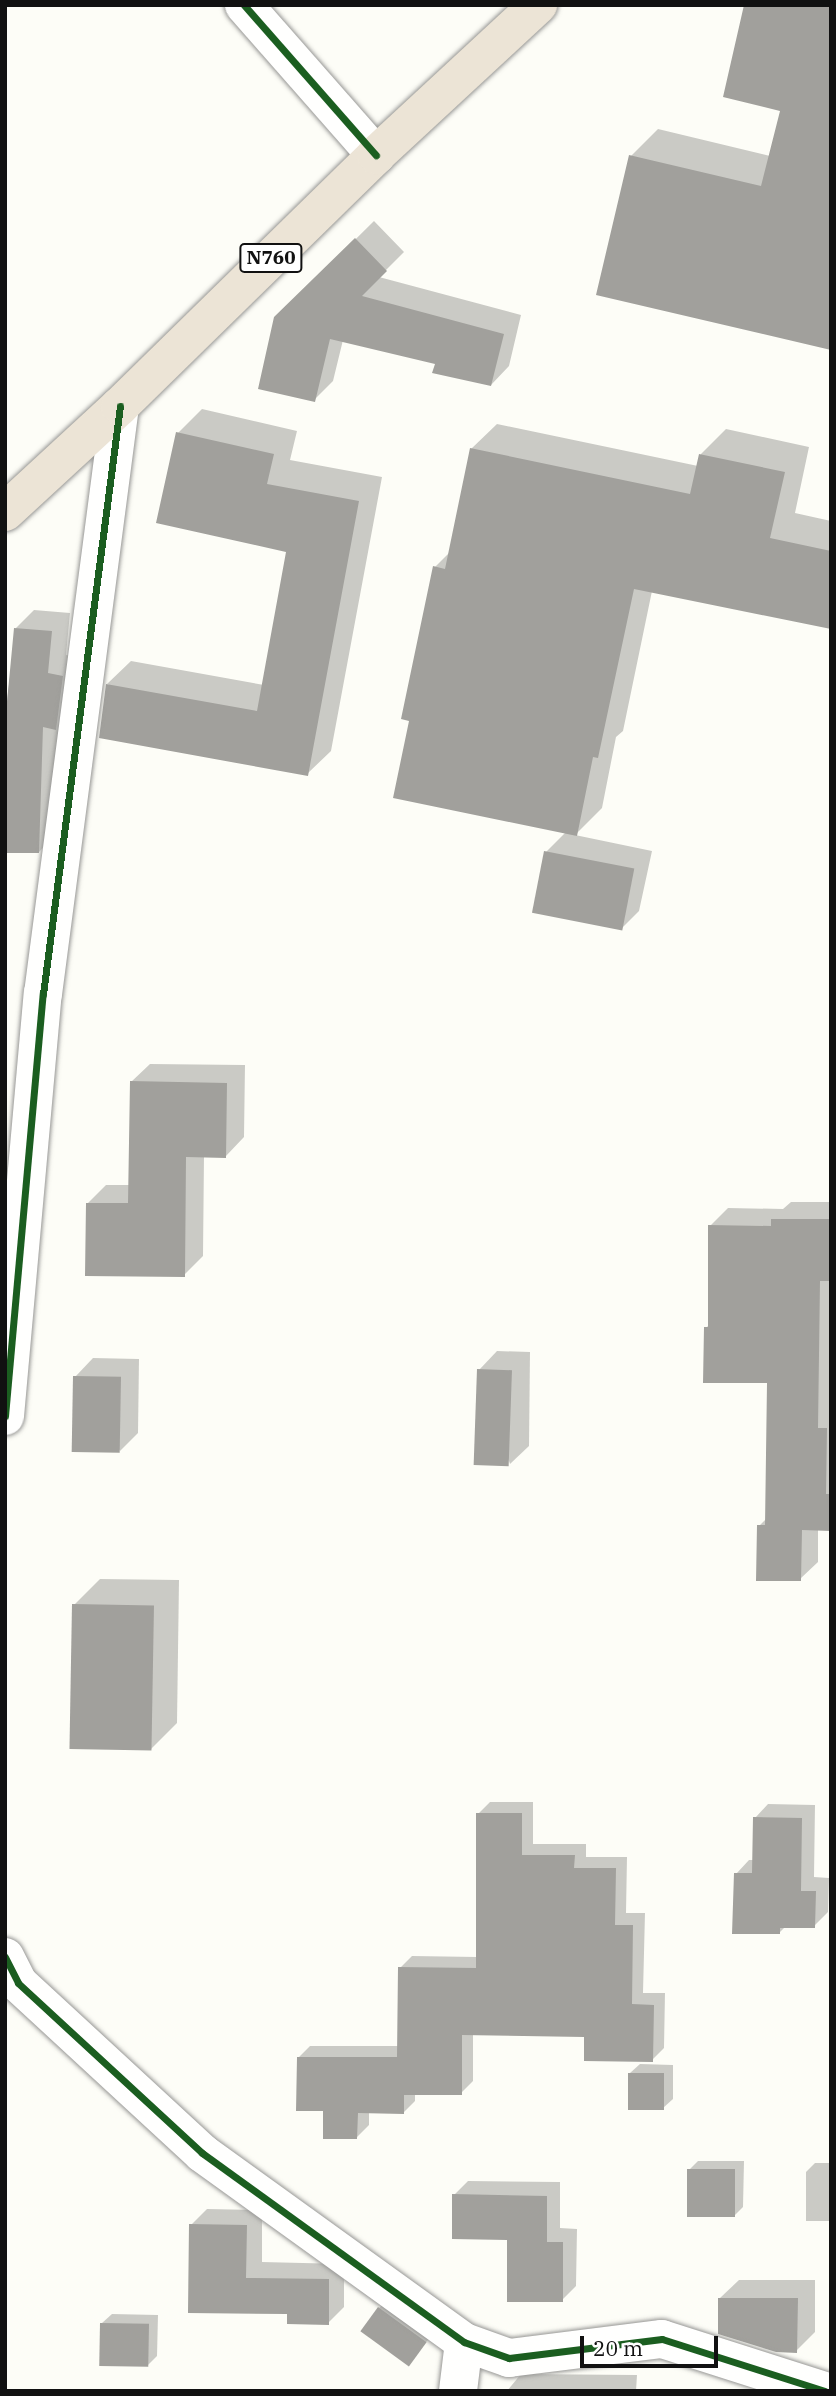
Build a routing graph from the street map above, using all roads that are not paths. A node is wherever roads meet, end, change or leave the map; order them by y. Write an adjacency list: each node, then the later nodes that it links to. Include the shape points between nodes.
1 (244, 5): 3 (street)
2 (537, 5): 3 (highway, N760)
3 (376, 155): 4 (highway, N760)
4 (120, 406): 5 (highway, N760); 6 (street, via 43,995)
5 (5, 512)
6 (5, 1416)
7 (5, 1957): 8 (street, via 18,1983 202,2153)
8 (464, 2342): 9 (street); 10 (street, via 509,2358 662,2339)
9 (458, 2391)
10 (825, 2391)

